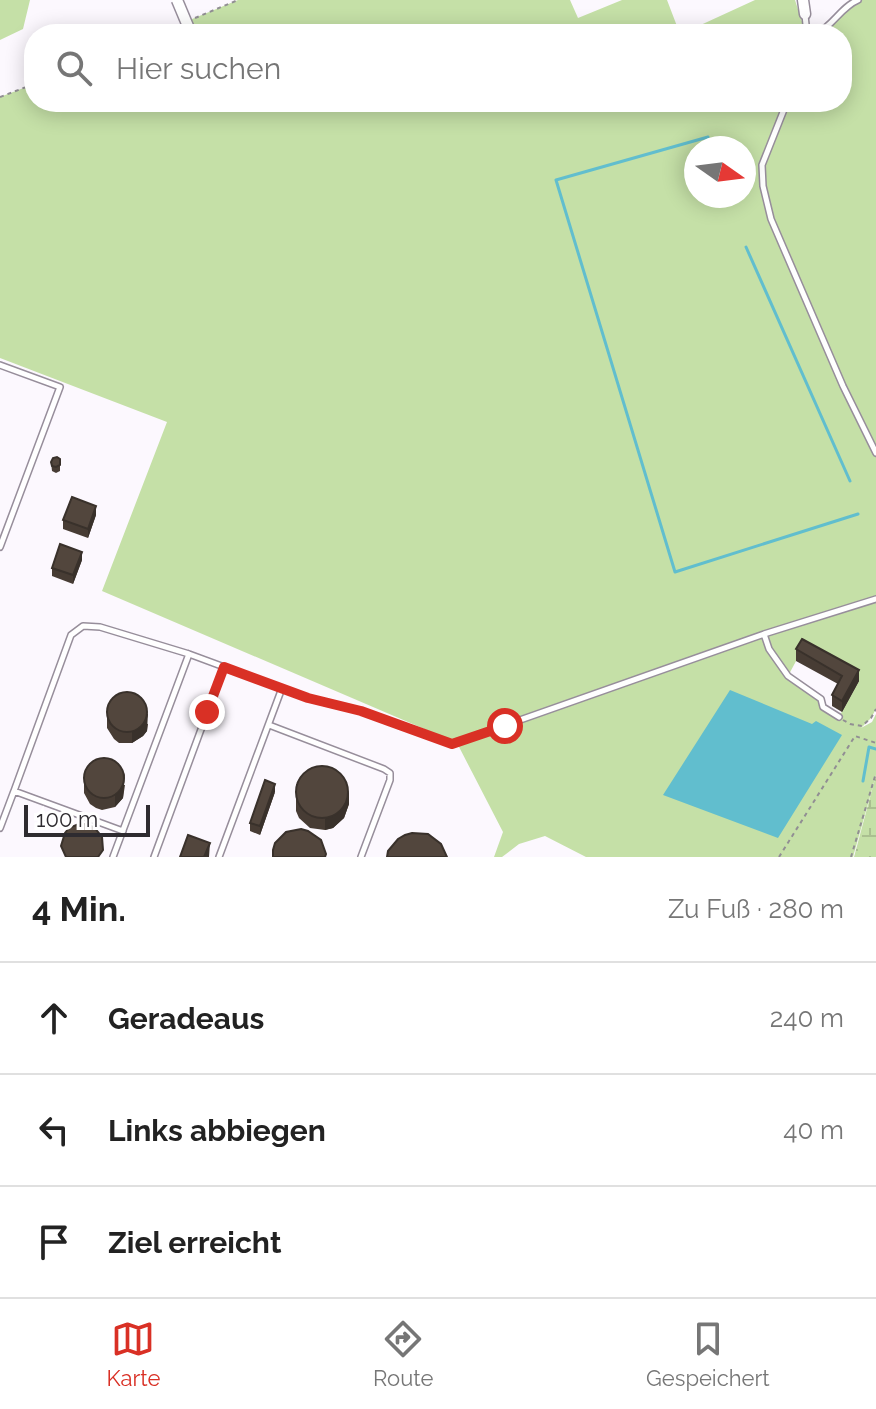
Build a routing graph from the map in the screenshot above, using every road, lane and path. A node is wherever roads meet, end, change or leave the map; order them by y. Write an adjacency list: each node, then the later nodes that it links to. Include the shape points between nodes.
1 (177, 0): 7 (street, bridge)
2 (238, 0): 6 (path)
3 (803, 0): 5 (street)
4 (858, 0): 9 (lane)
5 (805, 14): 8 (lane)
6 (197, 17)
7 (186, 24)
8 (806, 24)
9 (830, 24)
10 (24, 88): 11 (path)
11 (0, 97)
12 (783, 112): 14 (lane, via 762,165 771,219)
13 (0, 365): 15 (lane, via 60,387)
14 (876, 453)
15 (0, 547)
16 (876, 599): 17 (lane)
17 (764, 634): 20 (lane, via 452,744); 22 (lane, via 788,676)
18 (189, 654): 19 (lane); 26 (lane, via 100,627 83,626 71,635); 28 (lane)
19 (224, 667): 20 (lane); 30 (lane)
20 (282, 688): 23 (lane)
21 (876, 709): 22 (path, via 862,726)
22 (839, 717)
23 (269, 725): 31 (lane); 32 (lane, via 390,773)
24 (876, 743): 33 (path, via 855,736)
25 (876, 773): 34 (path)
26 (14, 791): 27 (lane); 28 (lane)
27 (0, 828)
28 (123, 831): 29 (lane)
29 (113, 857)
30 (154, 857)
31 (219, 857)
32 (361, 857)
33 (779, 857)
34 (851, 857)

